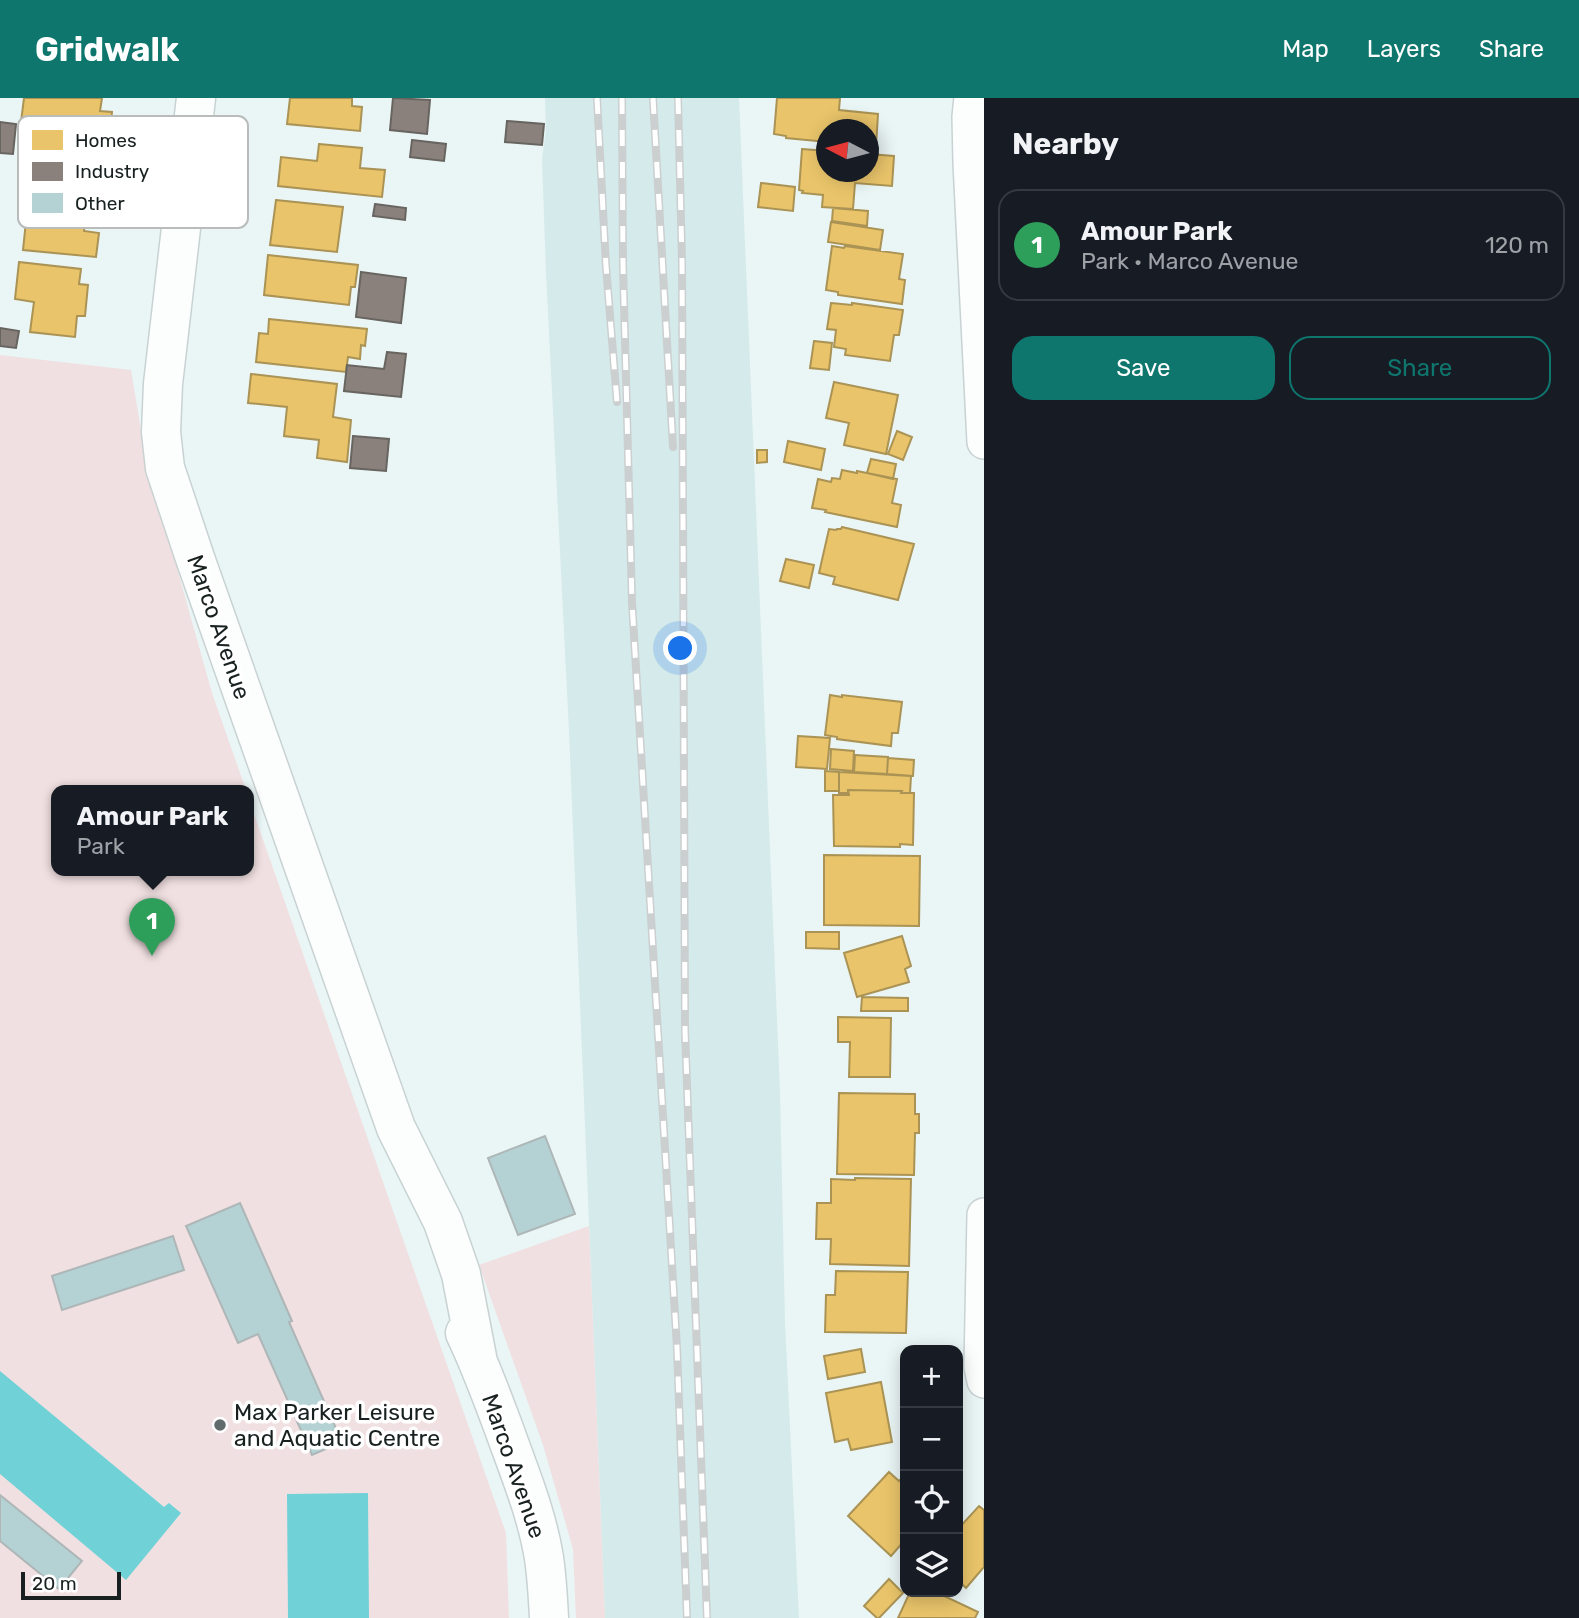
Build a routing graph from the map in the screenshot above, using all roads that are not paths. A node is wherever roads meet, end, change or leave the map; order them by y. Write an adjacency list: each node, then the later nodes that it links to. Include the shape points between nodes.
1 (197, 98): 3 (street, Marco Avenue)
2 (971, 98): 5 (street)
3 (195, 116)
4 (182, 228): 8 (street, Marco Avenue, via 163,384 165,468 400,1137 443,1222 461,1274 477,1357 535,1518 544,1556)
5 (984, 442)
6 (984, 1215): 7 (street)
7 (984, 1381)
8 (549, 1618)

